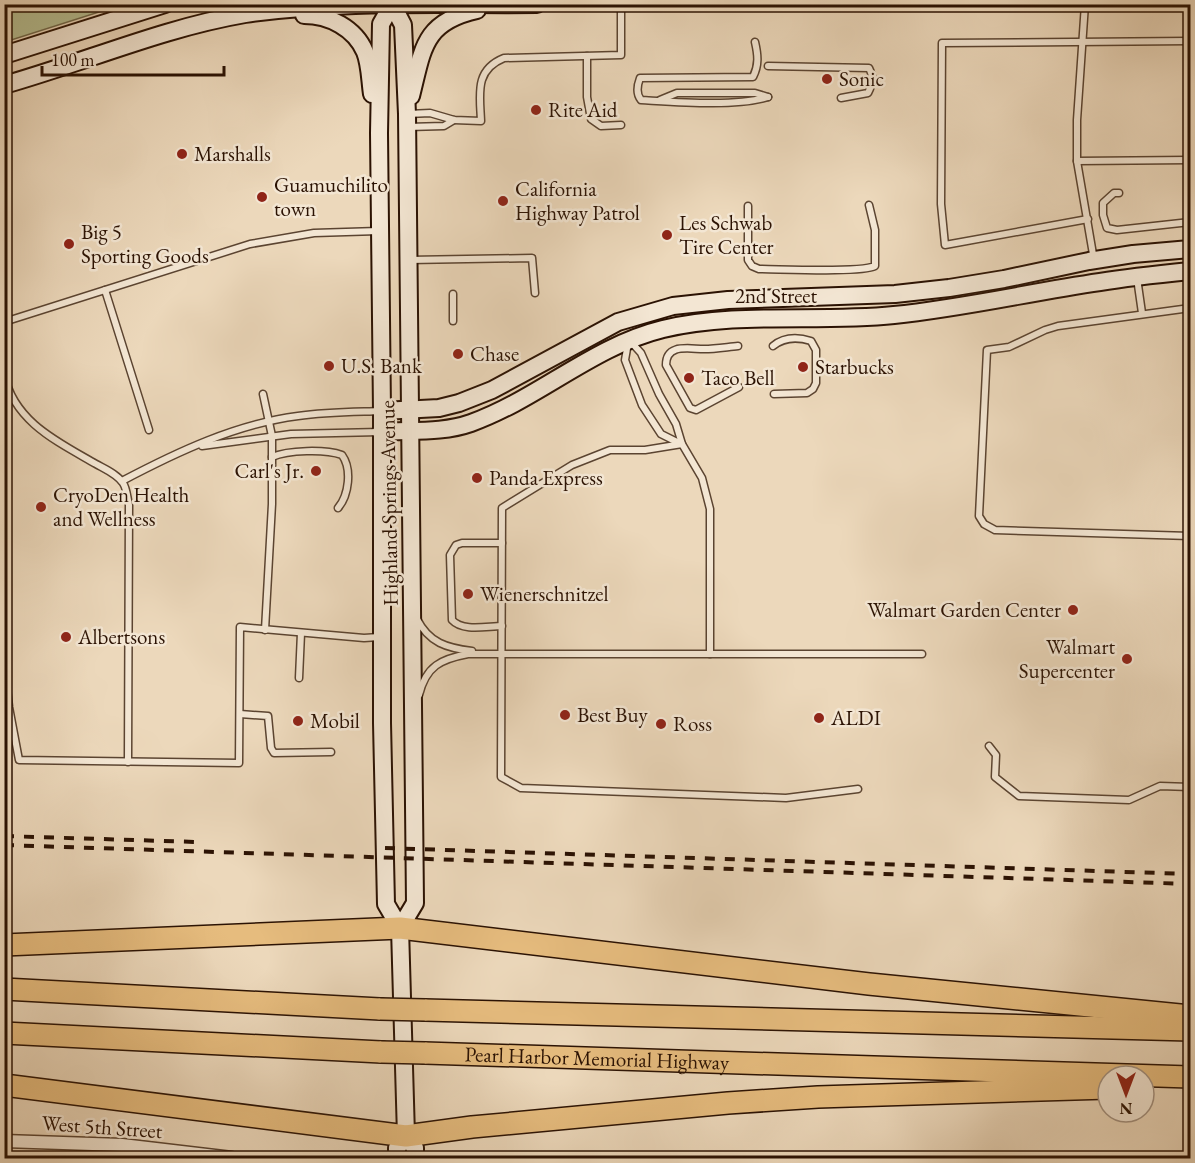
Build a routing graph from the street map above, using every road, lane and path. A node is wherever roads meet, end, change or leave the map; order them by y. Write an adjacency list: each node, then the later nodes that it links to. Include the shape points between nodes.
1 (165, 4): 11 (street)
2 (537, 4): 6 (street)
3 (621, 4): 12 (lane, via 621,55)
4 (1085, 4): 8 (lane)
5 (392, 5): 6 (street); 7 (street, via 302,8); 18 (street, Highland Springs Avenue, via 403,25); 20 (street, via 381,24)
6 (517, 5): 18 (street, via 461,14 438,27 423,47)
7 (243, 15): 14 (street, via 153,37); 20 (street, via 324,17 352,34 366,54)
8 (1082, 41): 9 (lane); 22 (lane); 26 (lane, via 942,43 941,204 945,245)
9 (1191, 41)
10 (755, 42): 15 (lane, via 758,57 753,77 640,78 638,96 641,100 657,101 755,102)
11 (4, 55)
12 (587, 56): 17 (lane, via 512,57 496,61 480,84 481,122); 19 (lane, via 591,119 601,126)
13 (768, 66): 16 (lane, via 869,68 873,84 868,93)
14 (4, 85)
15 (768, 97)
16 (841, 98)
17 (454, 120): 18 (lane, via 444,126); 18 (lane, via 430,113)
18 (407, 121): 30 (street, Highland Springs Avenue)
19 (621, 125)
20 (379, 133): 28 (street, Highland Springs Avenue)
21 (1191, 160): 22 (lane)
22 (1077, 161): 26 (lane)
23 (1119, 193): 27 (lane, via 1103,203 1107,228)
24 (869, 205): 25 (lane, via 875,230 875,266 869,269 752,266 748,260)
25 (748, 206)
26 (1088, 219): 31 (lane)
27 (1191, 222)
28 (380, 231): 34 (lane, via 314,233 250,244); 52 (street, Highland Springs Avenue)
29 (1191, 249): 31 (street, 2nd Street)
30 (409, 260): 35 (lane, via 532,258); 51 (street, Highland Springs Avenue)
31 (1094, 260): 37 (street, 2nd Street, via 995,281); 38 (street, via 1083,271 994,288)
32 (1191, 271): 33 (street, 2nd Street)
33 (1137, 277): 38 (street, 2nd Street); 40 (lane)
34 (105, 290): 43 (lane); 54 (lane)
35 (535, 293)
36 (453, 294): 42 (lane)
37 (895, 294): 41 (street, via 893,306 830,310); 51 (street, 2nd Street, via 728,300 673,306 618,322 477,397 450,406)
38 (981, 304): 41 (street, 2nd Street, via 844,319)
39 (1191, 308): 40 (lane)
40 (1143, 313): 63 (lane, via 1058,326 1009,347 987,350 979,516 995,530)
41 (792, 319): 44 (street, 2nd Street, via 701,321)
42 (453, 321)
43 (4, 322)
44 (628, 340): 55 (street, 2nd Street, via 472,423); 58 (lane, via 642,353); 58 (lane, via 625,360 642,405 661,434)
45 (738, 346): 48 (lane, via 683,347 672,352 666,365 690,408 696,410)
46 (773, 346): 50 (lane, via 783,339 801,339 811,341 816,350 813,389 807,393)
47 (4, 374): 61 (lane, via 19,409 47,437)
48 (739, 387)
49 (263, 394): 53 (lane)
50 (774, 394)
51 (410, 410): 52 (street, 2nd Street); 55 (street, Highland Springs Avenue)
52 (382, 411): 53 (lane); 56 (street, Highland Springs Avenue)
53 (270, 421): 57 (lane); 59 (lane, via 221,435)
54 (149, 430)
55 (411, 430): 56 (street, 2nd Street); 65 (street, Highland Springs Avenue)
56 (381, 432): 57 (lane); 69 (street, Highland Springs Avenue)
57 (272, 436): 59 (lane); 60 (lane)
58 (682, 444): 64 (lane, via 610,450 572,465 502,508); 72 (lane, via 702,478 710,509)
59 (196, 447): 61 (lane)
60 (272, 457): 62 (lane, via 282,452 342,455 346,460 347,488); 67 (lane)
61 (122, 480): 80 (lane, via 129,505)
62 (338, 508)
63 (1191, 536)
64 (502, 543): 66 (lane); 66 (lane, via 462,543 450,555 452,620 464,627)
65 (412, 589): 70 (lane, via 417,621 429,637 444,646); 77 (street, Highland Springs Avenue)
66 (502, 626): 71 (lane)
67 (265, 630): 68 (lane); 76 (lane, via 240,627)
68 (301, 633): 69 (lane); 75 (lane)
69 (383, 636): 83 (street, Highland Springs Avenue, via 386,904)
70 (485, 653): 71 (lane); 77 (lane, via 450,657 435,665 422,684)
71 (501, 653): 72 (lane); 82 (lane, via 501,777 522,788 786,798)
72 (710, 654): 73 (lane)
73 (922, 654)
74 (4, 660): 80 (lane, via 20,760)
75 (299, 678)
76 (240, 714): 79 (lane, via 268,716 274,753); 80 (lane, via 239,763)
77 (414, 719): 83 (street, Highland Springs Avenue, via 415,903)
78 (989, 746): 81 (lane, via 996,755 995,777 1019,796 1129,800 1160,786)
79 (331, 752)
80 (128, 762)
81 (1191, 787)
82 (858, 789)
83 (400, 928): 84 (highway); 86 (highway, via 869,984); 94 (street, Highland Springs Avenue)
84 (4, 945)
85 (4, 989): 87 (highway, Pearl Harbor Memorial Highway, bridge, via 380,1009)
86 (1191, 1016)
87 (1191, 1030)
88 (4, 1033): 89 (highway, Pearl Harbor Memorial Highway, bridge, via 381,1052)
89 (1191, 1077)
90 (4, 1085): 94 (highway)
91 (1191, 1085): 92 (highway)
92 (1156, 1086)
93 (1096, 1088): 94 (highway, via 728,1103)
94 (406, 1136): 97 (street, Highland Springs Avenue, via 397,1148); 98 (street, Highland Springs Avenue, via 415,1148)
95 (4, 1141): 96 (street, West 5th Street, via 122,1145)
96 (232, 1158)
97 (397, 1158)
98 (415, 1158)

